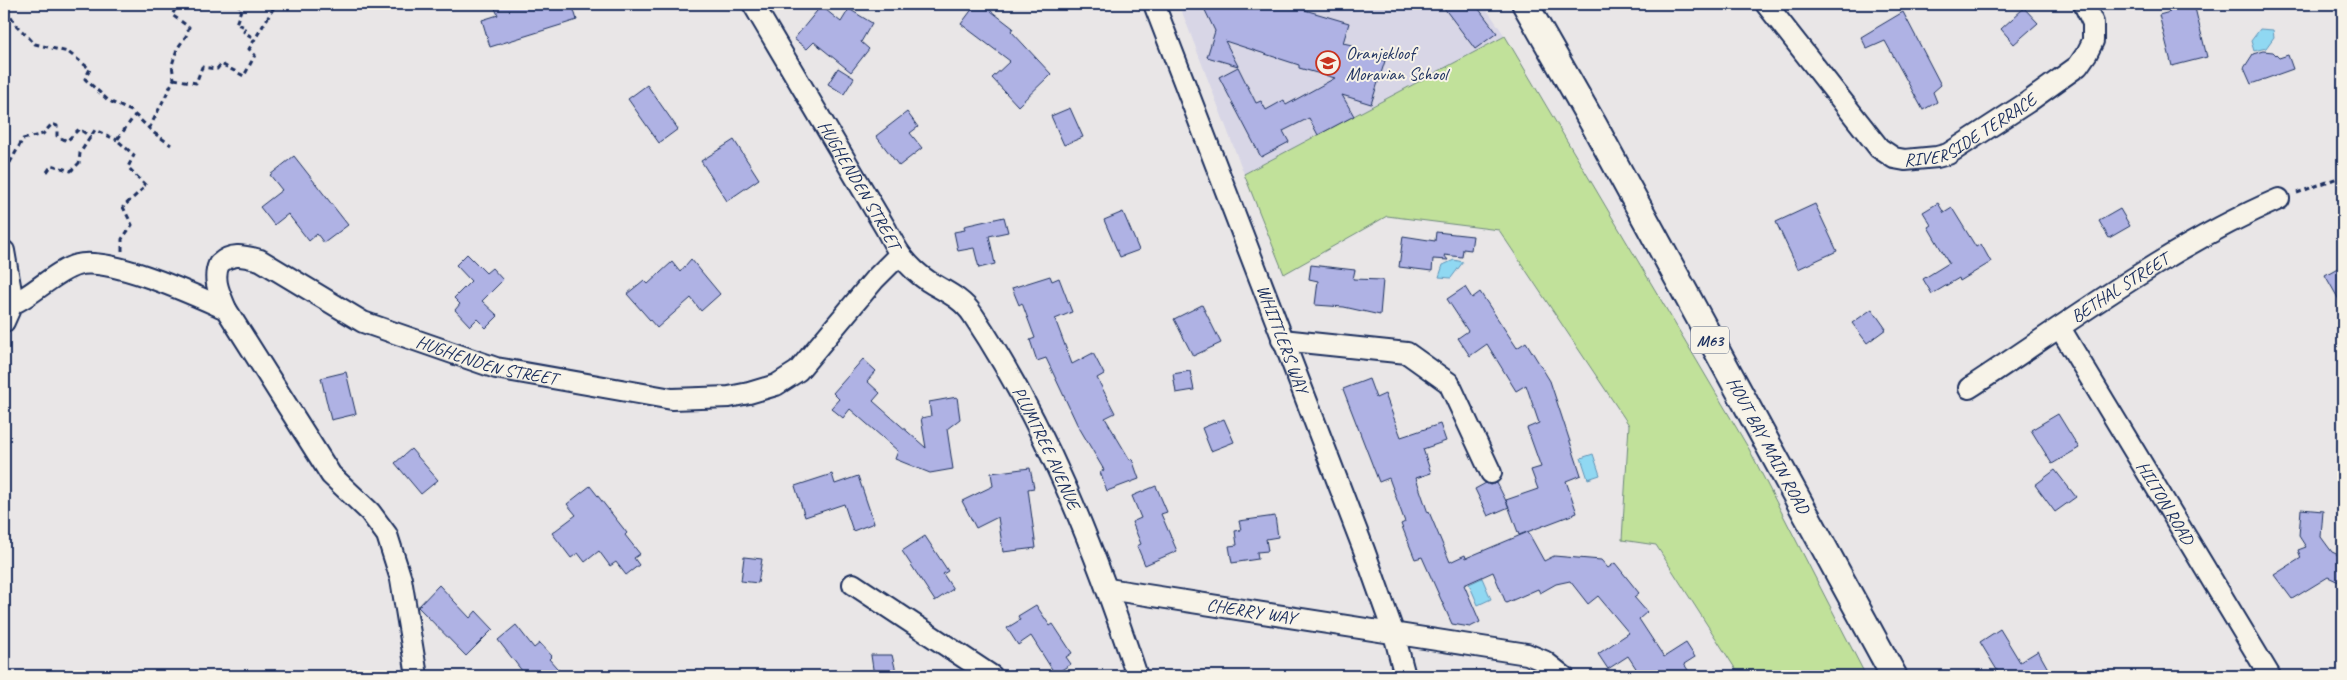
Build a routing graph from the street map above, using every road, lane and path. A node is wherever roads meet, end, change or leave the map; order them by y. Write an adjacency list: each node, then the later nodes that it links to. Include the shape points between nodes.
1 (10, 4): 10 (path)
2 (178, 4): 13 (path, via 172,15 188,27 172,65)
3 (236, 4): 12 (path, via 242,7 236,24 246,27 244,32)
4 (276, 4): 12 (path)
5 (753, 4): 24 (street, HUGHENDEN STREET)
6 (1154, 4): 30 (street, WHITTLERS WAY)
7 (1525, 4): 41 (main road, HOUT BAY MAIN ROAD / M63)
8 (1766, 4): 9 (street, RIVERSIDE TERRACE, via 1879,148 1894,158 1913,161 1948,154 2078,66 2093,41 2093,23)
9 (2084, 4)
10 (5, 6): 11 (path); 14 (path, via 16,25 35,44 68,52 90,69 85,79 108,101)
11 (4, 34)
12 (255, 39): 13 (path, via 249,49 255,55 244,76 221,64 218,69 202,67 196,83)
13 (174, 79): 15 (path)
14 (135, 114): 15 (path); 17 (path)
15 (150, 129): 18 (path)
16 (91, 137): 17 (path, via 95,130); 19 (path, via 79,129 67,141 57,136 57,126 52,124 43,134 23,139 7,168); 20 (path, via 80,153 79,163 70,171 52,165)
17 (117, 140): 25 (path, via 134,155 128,167 146,186 123,208 132,225 122,239)
18 (170, 144)
19 (4, 168)
20 (47, 172)
21 (2343, 176): 22 (path)
22 (2280, 200): 29 (street, BETHAL STREET, via 2229,223 2129,280)
23 (4, 251): 26 (street)
24 (899, 255): 27 (street, HUGHENDEN STREET, via 798,371 764,390 729,397 672,399 496,368 374,327 260,260 244,256 227,257 217,269 216,284); 34 (street, PLUMTREE AVENUE, via 972,313 1018,389 1061,473)
25 (118, 269): 26 (street, via 96,263 78,265); 27 (street, via 164,282)
26 (12, 304): 28 (street)
27 (226, 309): 36 (street, HUGHENDEN STREET, via 331,475 370,512 387,535 401,579)
28 (4, 322)
29 (2060, 328): 31 (street, BETHAL STREET); 42 (street, HILTON ROAD)
30 (1282, 340): 32 (street, via 1407,353 1449,384); 35 (street, WHITTLERS WAY)
31 (1969, 388)
32 (1491, 473)
33 (853, 584): 37 (street)
34 (1108, 589): 35 (street, CHERRY WAY); 38 (street, PLUMTREE AVENUE)
35 (1394, 634): 39 (street, WHITTLERS WAY); 40 (street, CHERRY WAY, via 1527,654 1544,661)
36 (417, 676)
37 (992, 676)
38 (1137, 676)
39 (1405, 676)
40 (1563, 676)
41 (1894, 676)
42 (2270, 676)

